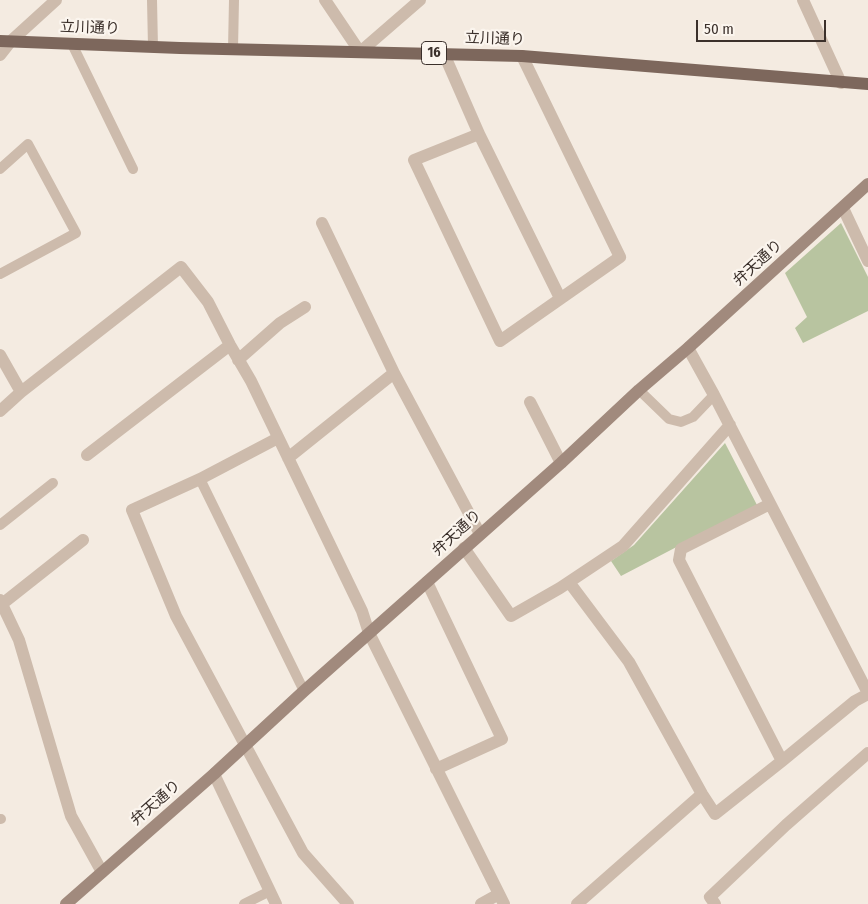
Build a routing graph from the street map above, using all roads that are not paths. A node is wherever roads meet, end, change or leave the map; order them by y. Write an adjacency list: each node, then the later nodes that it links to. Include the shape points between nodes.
1 (56, 0): 7 (street)
2 (152, 0): 9 (lane)
3 (234, 0): 10 (lane)
4 (325, 0): 11 (street)
5 (420, 0): 11 (street)
6 (803, 0): 15 (street)
7 (6, 41): 8 (main road, 立川通り / 16); 13 (street)
8 (72, 44): 9 (main road, 立川通り / 16); 19 (lane)
9 (153, 47): 10 (main road, 立川通り / 16)
10 (233, 49): 11 (main road, 立川通り / 16)
11 (360, 52): 12 (main road, 立川通り / 16)
12 (444, 54): 14 (main road, 立川通り / 16); 17 (street)
13 (0, 55)
14 (522, 56): 15 (main road, 立川通り / 16); 25 (street, via 620,257)
15 (841, 83): 16 (main road, 立川通り / 16)
16 (868, 84)
17 (479, 134): 25 (street); 25 (street, via 414,160 500,341)
18 (0, 168): 24 (lane, via 28,144 76,233)
19 (133, 169)
20 (868, 184): 21 (street, 弁天通り)
21 (843, 208): 23 (street); 28 (street, 弁天通り)
22 (322, 223): 31 (street)
23 (868, 261)
24 (0, 274)
25 (560, 298)
26 (305, 307): 30 (street, via 280,322)
27 (230, 345): 30 (street); 33 (street, via 208,302 181,267); 39 (street)
28 (688, 348): 32 (street, 弁天通り); 34 (street)
29 (0, 355): 33 (street)
30 (238, 360): 38 (street)
31 (394, 373): 40 (street); 46 (street)
32 (639, 390): 34 (lane, via 669,419 681,422 692,417); 41 (street, 弁天通り)
33 (21, 392): 36 (street)
34 (714, 396): 37 (street)
35 (530, 402): 41 (street)
36 (0, 411)
37 (730, 425): 44 (street); 50 (street, via 623,546)
38 (278, 438): 40 (street); 42 (street)
39 (87, 455)
40 (288, 458): 53 (street, via 362,611)
41 (561, 463): 46 (street, 弁天通り)
42 (200, 478): 54 (lane); 56 (street, via 132,510 176,616)
43 (53, 483): 45 (lane)
44 (770, 504): 55 (street); 58 (street, via 681,550 679,560)
45 (0, 525)
46 (480, 534): 48 (street, 弁天通り)
47 (83, 540): 51 (street)
48 (464, 548): 49 (street, 弁天通り); 50 (street, via 511,616)
49 (427, 582): 53 (street, 弁天通り); 59 (street, via 502,739)
50 (569, 582): 61 (street, via 629,662)
51 (1, 602): 52 (street)
52 (5, 624): 62 (street, via 19,640 71,816)
53 (368, 633): 54 (street, 弁天通り); 59 (street)
54 (304, 691): 56 (street, 弁天通り)
55 (868, 693): 58 (street)
56 (244, 745): 60 (street, 弁天通り); 68 (street, via 303,853)
57 (868, 753): 71 (street, via 710,897)
58 (782, 761): 61 (street, via 715,814)
59 (436, 769): 64 (street)
60 (214, 774): 62 (street, 弁天通り); 63 (street)
61 (702, 794): 70 (street)
62 (102, 872): 65 (street, 弁天通り)
63 (270, 891): 66 (lane); 67 (street)
64 (501, 899): 69 (street)
65 (66, 904)
66 (244, 904)
67 (276, 904)
68 (348, 904)
69 (481, 904)
70 (577, 904)
71 (715, 904)

